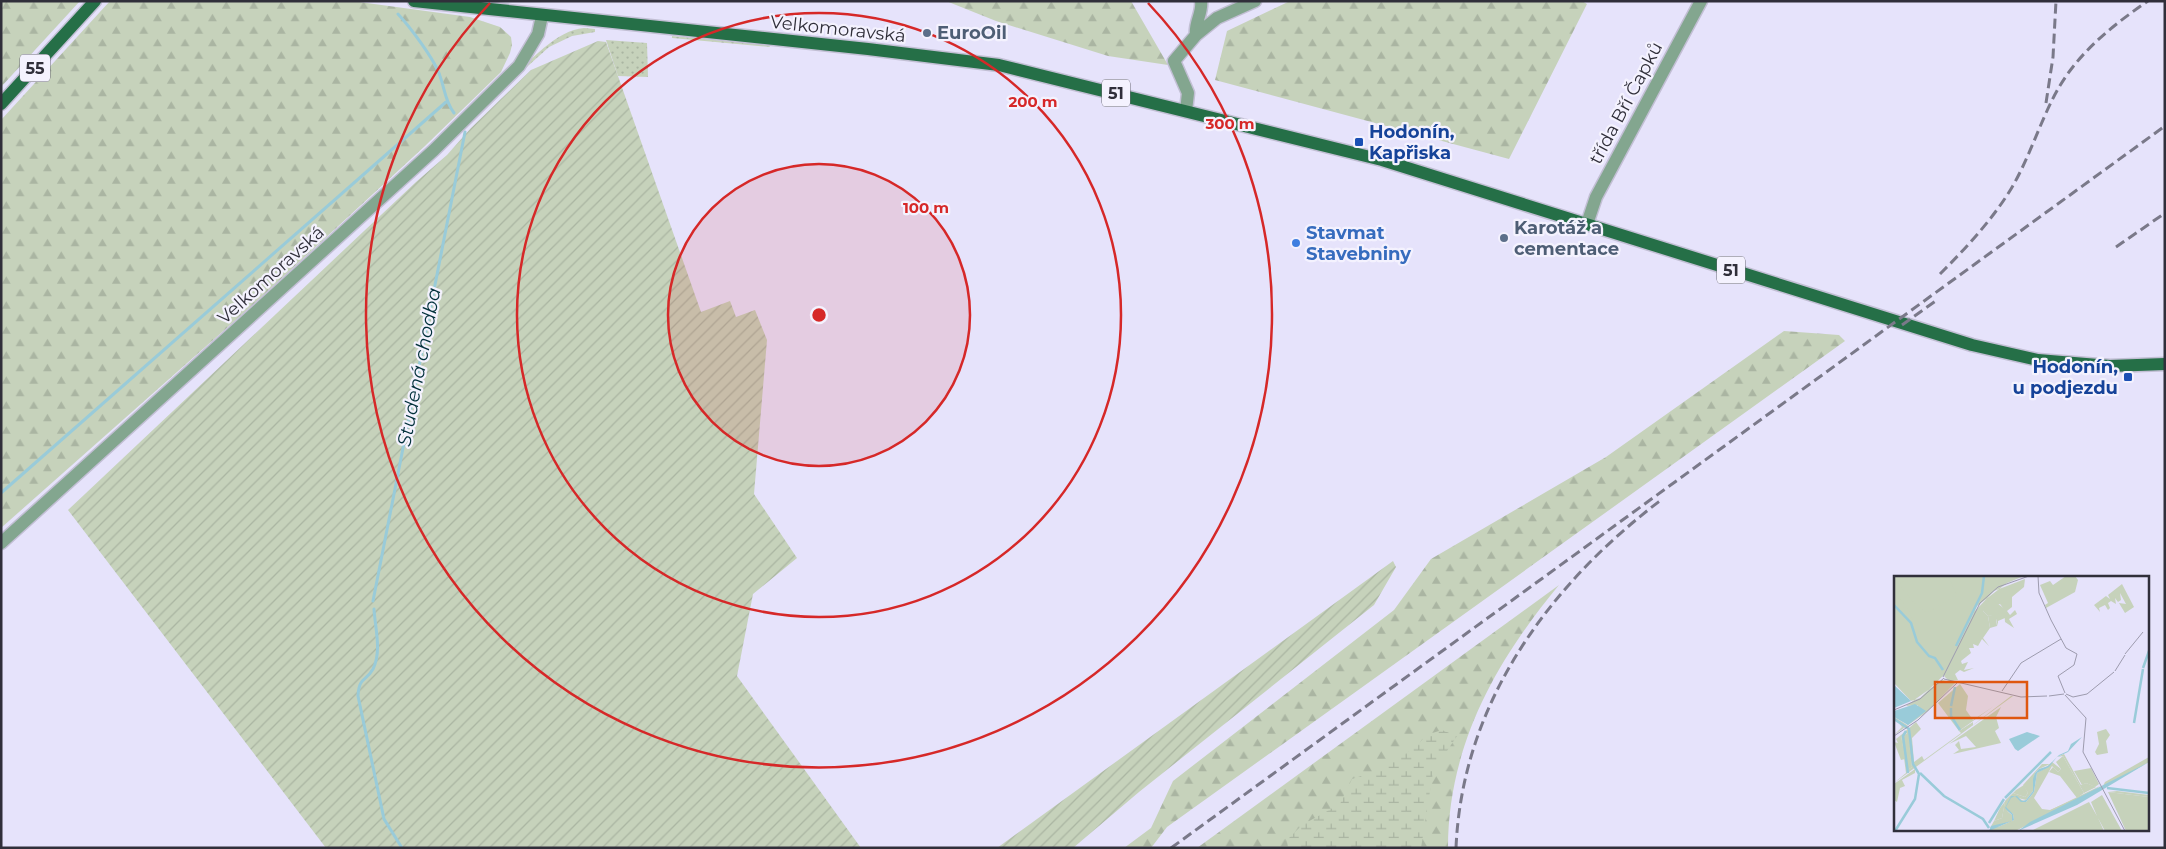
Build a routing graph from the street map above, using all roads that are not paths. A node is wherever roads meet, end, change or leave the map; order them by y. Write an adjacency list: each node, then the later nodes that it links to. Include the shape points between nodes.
1 (414, 1): 6 (main road, Velkomoravská / 51)
2 (1255, 1): 7 (street)
3 (1701, 1): 11 (street, třída Bří Čapků, via 1596,197)
4 (94, 2): 9 (main road, 55)
5 (1202, 5): 7 (street); 8 (street)
6 (542, 16): 10 (main road, Velkomoravská / 51, via 973,61 1027,71); 13 (street, Velkomoravská, via 538,34 519,66 434,150)
7 (1217, 18): 8 (street)
8 (1196, 35): 10 (street, via 1174,61 1188,93)
9 (1, 104)
10 (1186, 111): 11 (main road, Velkomoravská / 51, via 1382,160)
11 (1587, 224): 12 (main road, Velkomoravská / 51, via 1972,345 2038,360 2110,366)
12 (2165, 364)
13 (1, 543)

